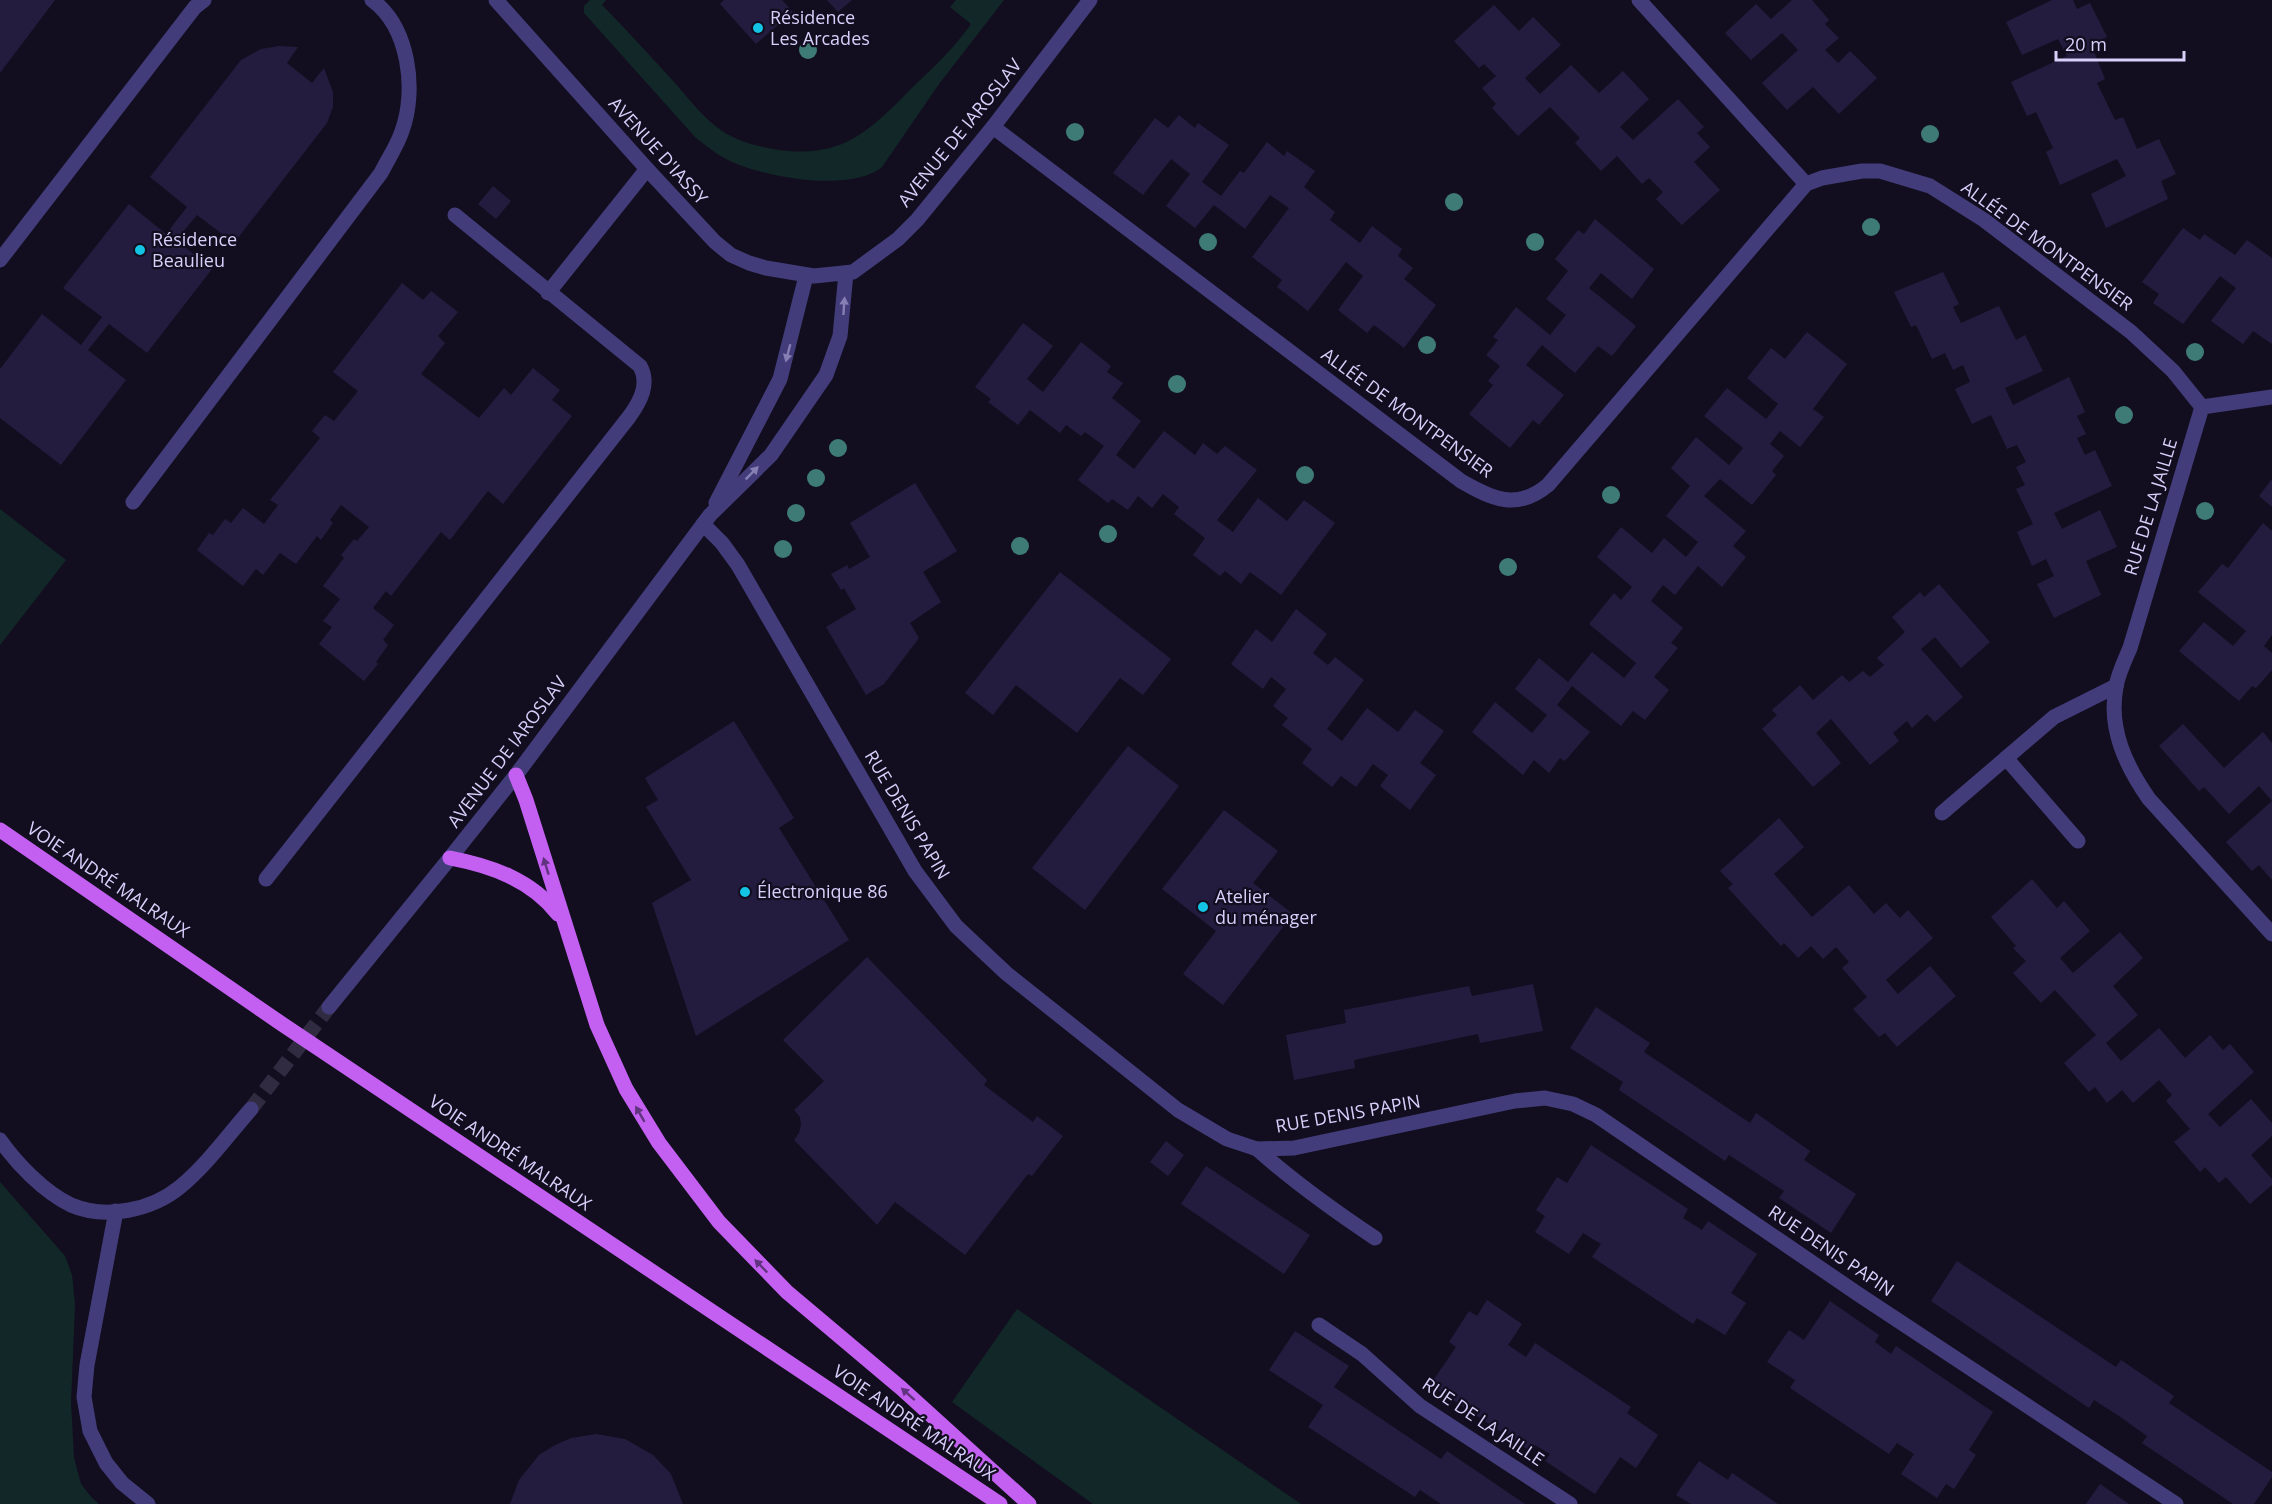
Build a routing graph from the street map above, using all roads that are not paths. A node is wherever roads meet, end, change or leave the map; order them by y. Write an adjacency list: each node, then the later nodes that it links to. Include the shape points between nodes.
1 (204, 0): 10 (street)
2 (372, 0): 16 (street, via 391,20 404,46 407,63 405,122 395,147 381,172)
3 (496, 0): 7 (street, AVENUE D'IASSY)
4 (1090, 0): 6 (street, AVENUE DE IAROSLAV)
5 (1639, 0): 8 (street)
6 (993, 127): 8 (street, ALLÉE DE MONTPENSIER, via 1461,481 1493,498 1509,500 1525,499 1553,480); 11 (street, AVENUE DE IAROSLAV, via 898,239)
7 (647, 169): 12 (street, AVENUE D'IASSY, via 731,255 766,268); 13 (street)
8 (1806, 184): 15 (street, ALLÉE DE MONTPENSIER, via 1822,178 1880,171 1930,186 1984,220 2131,332 2173,371)
9 (455, 215): 13 (street)
10 (0, 260)
11 (846, 273): 12 (street, AVENUE DE IAROSLAV); 17 (street, AVENUE DE IAROSLAV, one-way to 11, via 771,455 826,375 840,336)
12 (814, 276): 17 (street, AVENUE DE IAROSLAV, one-way to 17, via 780,379)
13 (548, 293): 25 (street, via 640,366 644,374 641,399)
14 (2272, 397): 15 (street)
15 (2202, 407): 18 (street, RUE DE LA JAILLE)
16 (133, 502)
17 (707, 519): 20 (street, AVENUE DE IAROSLAV); 31 (street, RUE DENIS PAPIN, via 738,565 915,871 956,926 1006,972 1178,1110 1227,1139)
18 (2116, 686): 19 (street, via 2054,717); 27 (street, RUE DE LA JAILLE, via 2118,740 2136,780)
19 (2006, 758): 21 (street); 23 (street)
20 (516, 775): 24 (street, AVENUE DE IAROSLAV); 26 (main road, one-way to 20)
21 (1942, 813)
22 (0, 830): 36 (main road, VOIE ANDRÉ MALRAUX, via 279,1022)
23 (2078, 841)
24 (450, 858): 26 (main road, via 492,868 536,890); 28 (street, AVENUE DE IAROSLAV)
25 (266, 879)
26 (564, 921): 37 (main road, one-way to 26, via 787,1292 719,1222 659,1143 626,1089 597,1025)
27 (2272, 934)
28 (329, 1007)
29 (251, 1109): 32 (street, via 180,1188 147,1206)
30 (0, 1140): 32 (street, via 65,1202)
31 (1257, 1149): 33 (street, via 1320,1202); 39 (street, RUE DENIS PAPIN, via 1294,1148 1515,1101 1545,1098 1573,1104 1596,1114 1858,1294)
32 (116, 1211): 35 (street, via 84,1397 90,1431 106,1463 122,1483)
33 (1375, 1238)
34 (1319, 1325): 38 (street, RUE DE LA JAILLE, via 1362,1354 1420,1406)
35 (148, 1504)
36 (1000, 1504)
37 (1029, 1504)
38 (1570, 1504)
39 (2176, 1504)

